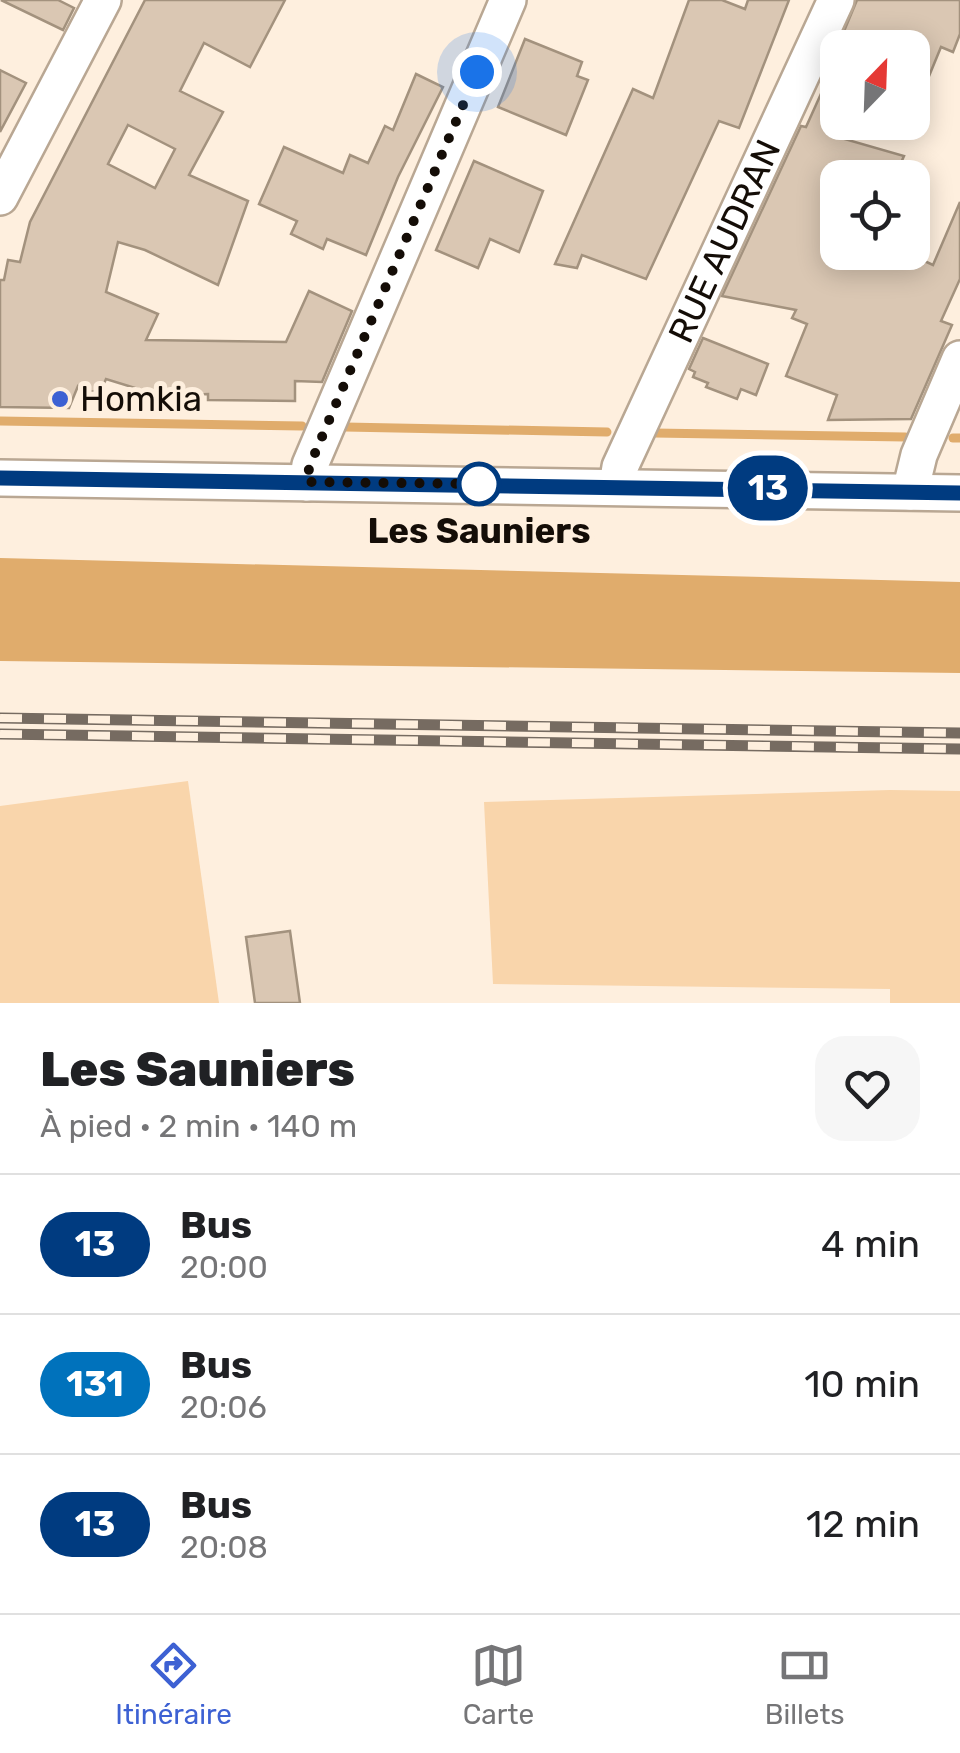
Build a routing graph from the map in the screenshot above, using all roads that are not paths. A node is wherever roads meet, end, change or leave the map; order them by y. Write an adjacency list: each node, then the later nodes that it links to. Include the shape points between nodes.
1 (102, 0): 4 (street)
2 (508, 0): 7 (street)
3 (836, 0): 8 (street, RUE AUDRAN)
4 (0, 197)
5 (960, 359): 9 (street)
6 (0, 478): 7 (street)
7 (306, 482): 8 (street)
8 (617, 486): 9 (street)
9 (910, 492): 10 (street)
10 (960, 493)

